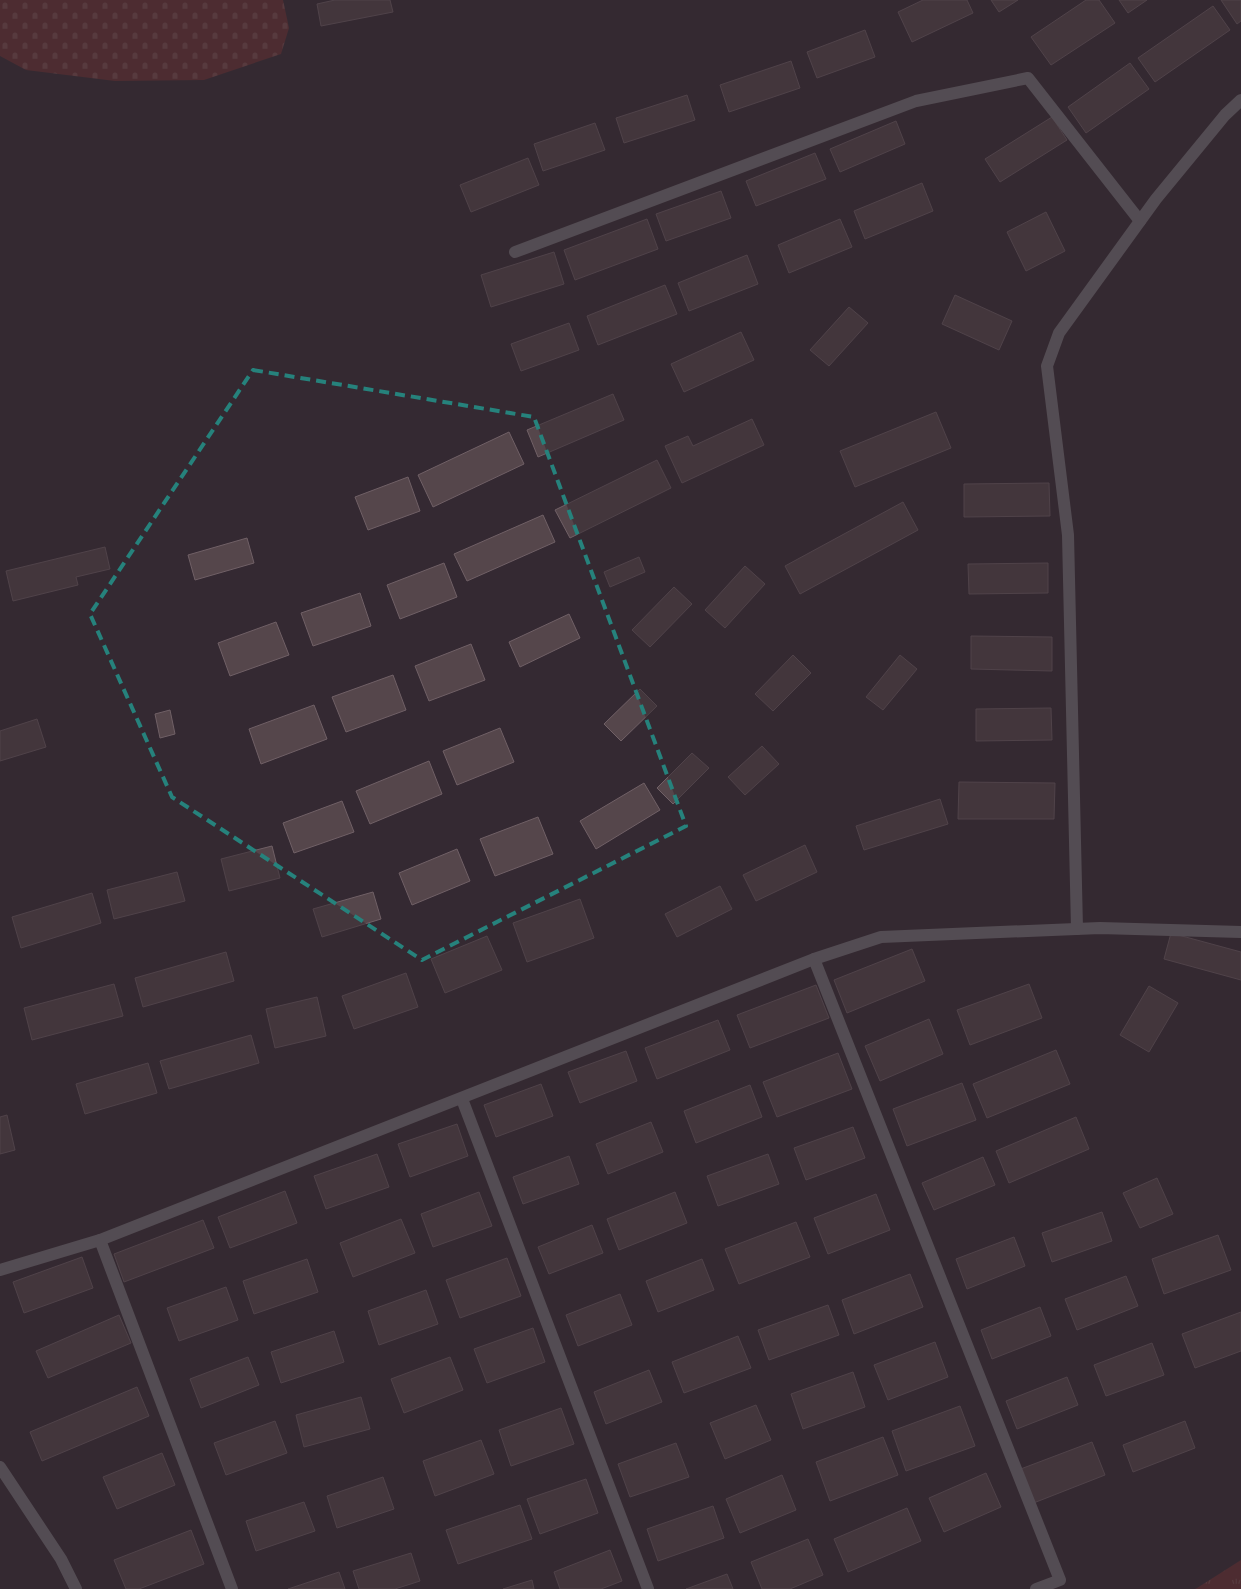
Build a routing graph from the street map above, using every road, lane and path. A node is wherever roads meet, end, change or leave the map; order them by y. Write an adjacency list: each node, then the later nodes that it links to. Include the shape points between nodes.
1 (1241, 100): 2 (street, via 1225,114)
2 (1140, 221): 3 (street, via 1028,78 916,101); 4 (street, via 1059,333 1048,366 1068,535)
3 (515, 252)
4 (1077, 929): 5 (street); 6 (street, via 881,937)
5 (1241, 932)
6 (814, 958): 7 (street); 14 (street, via 1060,1580)
7 (462, 1099): 8 (street); 13 (street)
8 (100, 1240): 9 (street); 12 (street)
9 (0, 1270)
10 (0, 1467): 11 (street, via 61,1559)
11 (76, 1589)
12 (232, 1589)
13 (648, 1589)
14 (1036, 1589)

